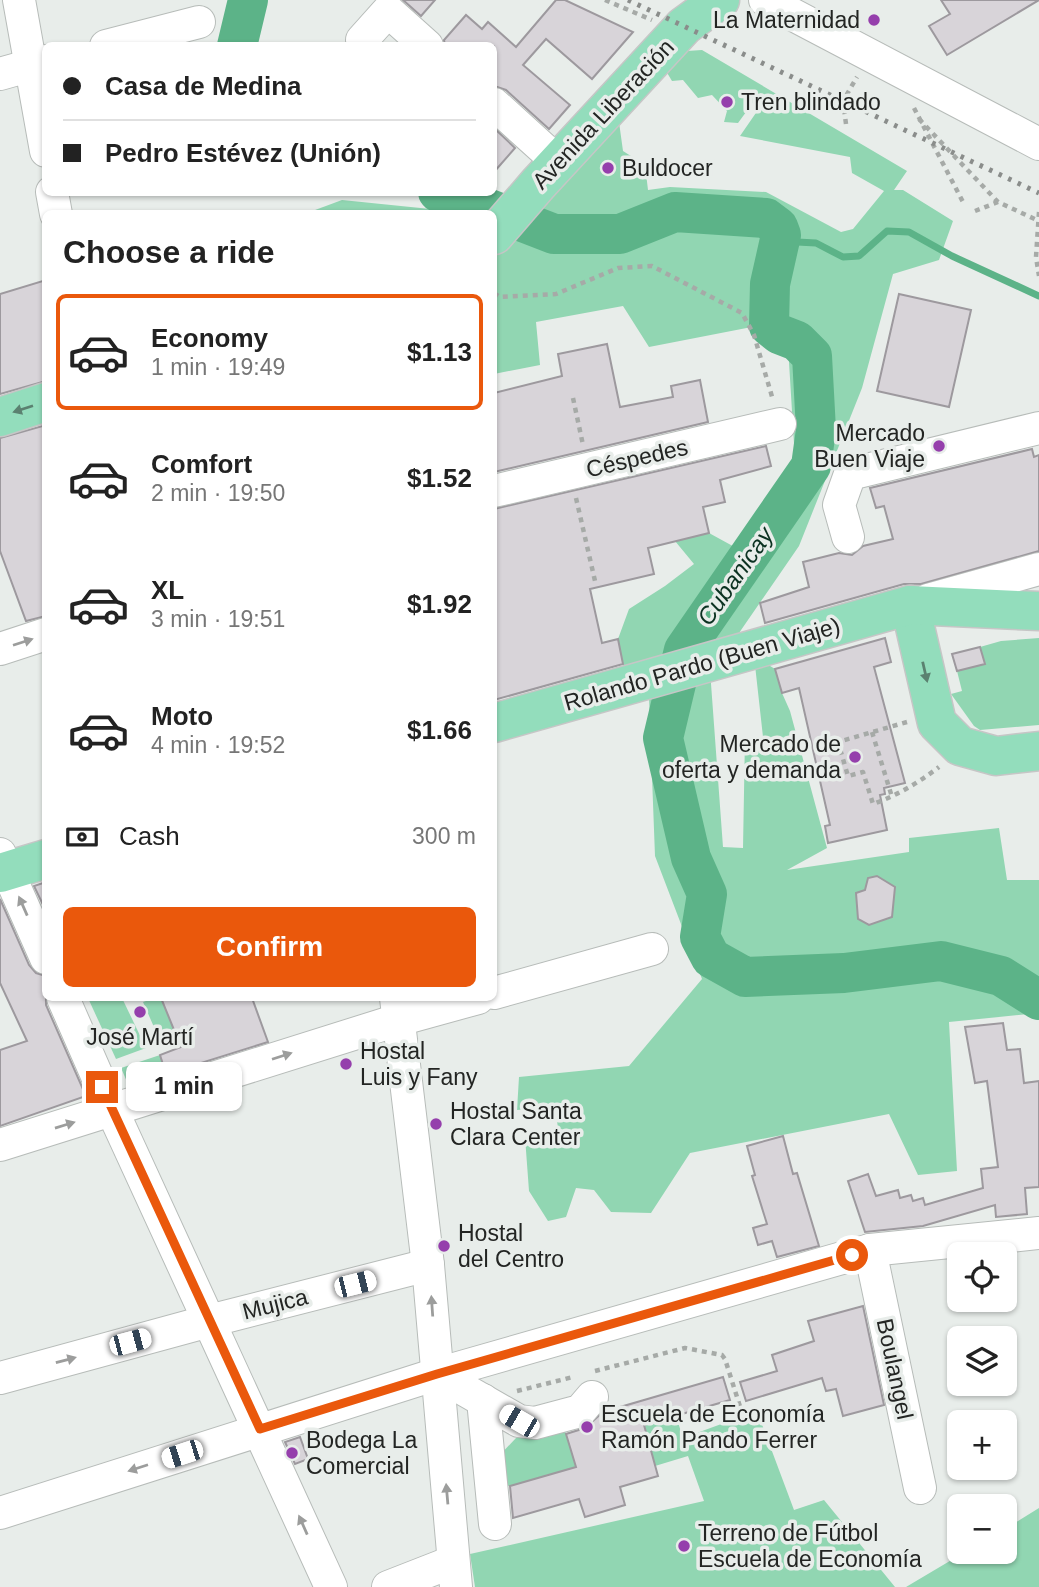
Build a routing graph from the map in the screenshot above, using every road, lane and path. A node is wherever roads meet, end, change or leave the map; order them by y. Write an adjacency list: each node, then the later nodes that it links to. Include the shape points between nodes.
1 (19, 0): 11 (street)
2 (605, 0): 6 (path)
3 (720, 0): 6 (main road, Avenida Liberación)
4 (765, 0): 10 (street)
5 (199, 22): 8 (street)
6 (679, 32): 19 (main road, Avenida Liberación)
7 (362, 40): 9 (street, via 388,10)
8 (122, 42)
9 (423, 42)
10 (869, 54): 17 (path, via 843,101); 18 (street)
11 (38, 63): 12 (street); 14 (street)
12 (0, 74)
13 (909, 98): 16 (path)
14 (42, 107)
15 (497, 108): 19 (street)
16 (919, 119): 20 (path); 21 (path)
17 (846, 124)
18 (1039, 144)
19 (548, 173): 25 (main road, Avenida Liberación)
20 (963, 202)
21 (998, 202): 22 (path); 24 (path)
22 (975, 211)
23 (1039, 212): 24 (path)
24 (1039, 221): 26 (path)
25 (497, 232)
26 (1037, 256): 27 (path)
27 (1039, 276)
28 (497, 295): 32 (path, via 556,294 618,268 652,267 743,313)
29 (573, 398): 34 (path)
30 (42, 403): 31 (main road, one-way to 31)
31 (0, 417)
32 (780, 424): 34 (street, Céspedes)
33 (1039, 428): 36 (street, via 850,474 839,505)
34 (579, 472): 35 (street, Céspedes); 38 (path)
35 (497, 490)
36 (848, 537)
37 (1039, 569): 39 (street)
38 (595, 581)
39 (910, 605): 40 (main road, Rolando Pardo (Buen Viaje)); 43 (main road, one-way to 43); 44 (main road, Rolando Pardo (Buen Viaje))
40 (1039, 611)
41 (42, 635): 42 (street, one-way to 41)
42 (0, 649)
43 (934, 713): 45 (path); 46 (main road, via 937,723)
44 (497, 722)
45 (872, 732): 48 (path); 48 (path, via 838,742 848,776 863,772 873,804)
46 (965, 747): 47 (main road, via 996,756); 48 (path)
47 (1039, 751)
48 (892, 797)
49 (42, 860): 50 (main road)
50 (3, 866): 52 (street, one-way to 50)
51 (652, 948): 53 (street)
52 (42, 949)
53 (497, 992)
54 (64, 1001): 57 (street)
55 (456, 1001): 56 (street)
56 (397, 1009): 57 (street, one-way to 56); 61 (street)
57 (112, 1110): 58 (street, one-way to 57); 62 (street)
58 (0, 1145)
59 (1039, 1233): 60 (street)
60 (870, 1250): 63 (street); 69 (street, Boulangel)
61 (428, 1265): 62 (street, Mujica); 63 (street, one-way to 61)
62 (209, 1321): 64 (street, Mujica, one-way to 62); 68 (street)
63 (437, 1374): 66 (street); 68 (street); 72 (street, one-way to 63)
64 (0, 1378)
65 (592, 1397): 66 (street, via 580,1411 535,1423 519,1421)
66 (483, 1400): 67 (path, via 695,1348 726,1359); 71 (street)
67 (743, 1416)
68 (260, 1429): 70 (street, one-way to 70); 73 (street, one-way to 68)
69 (920, 1488)
70 (0, 1513)
71 (495, 1524)
72 (454, 1575): 74 (street)
73 (331, 1587)
74 (388, 1587)

